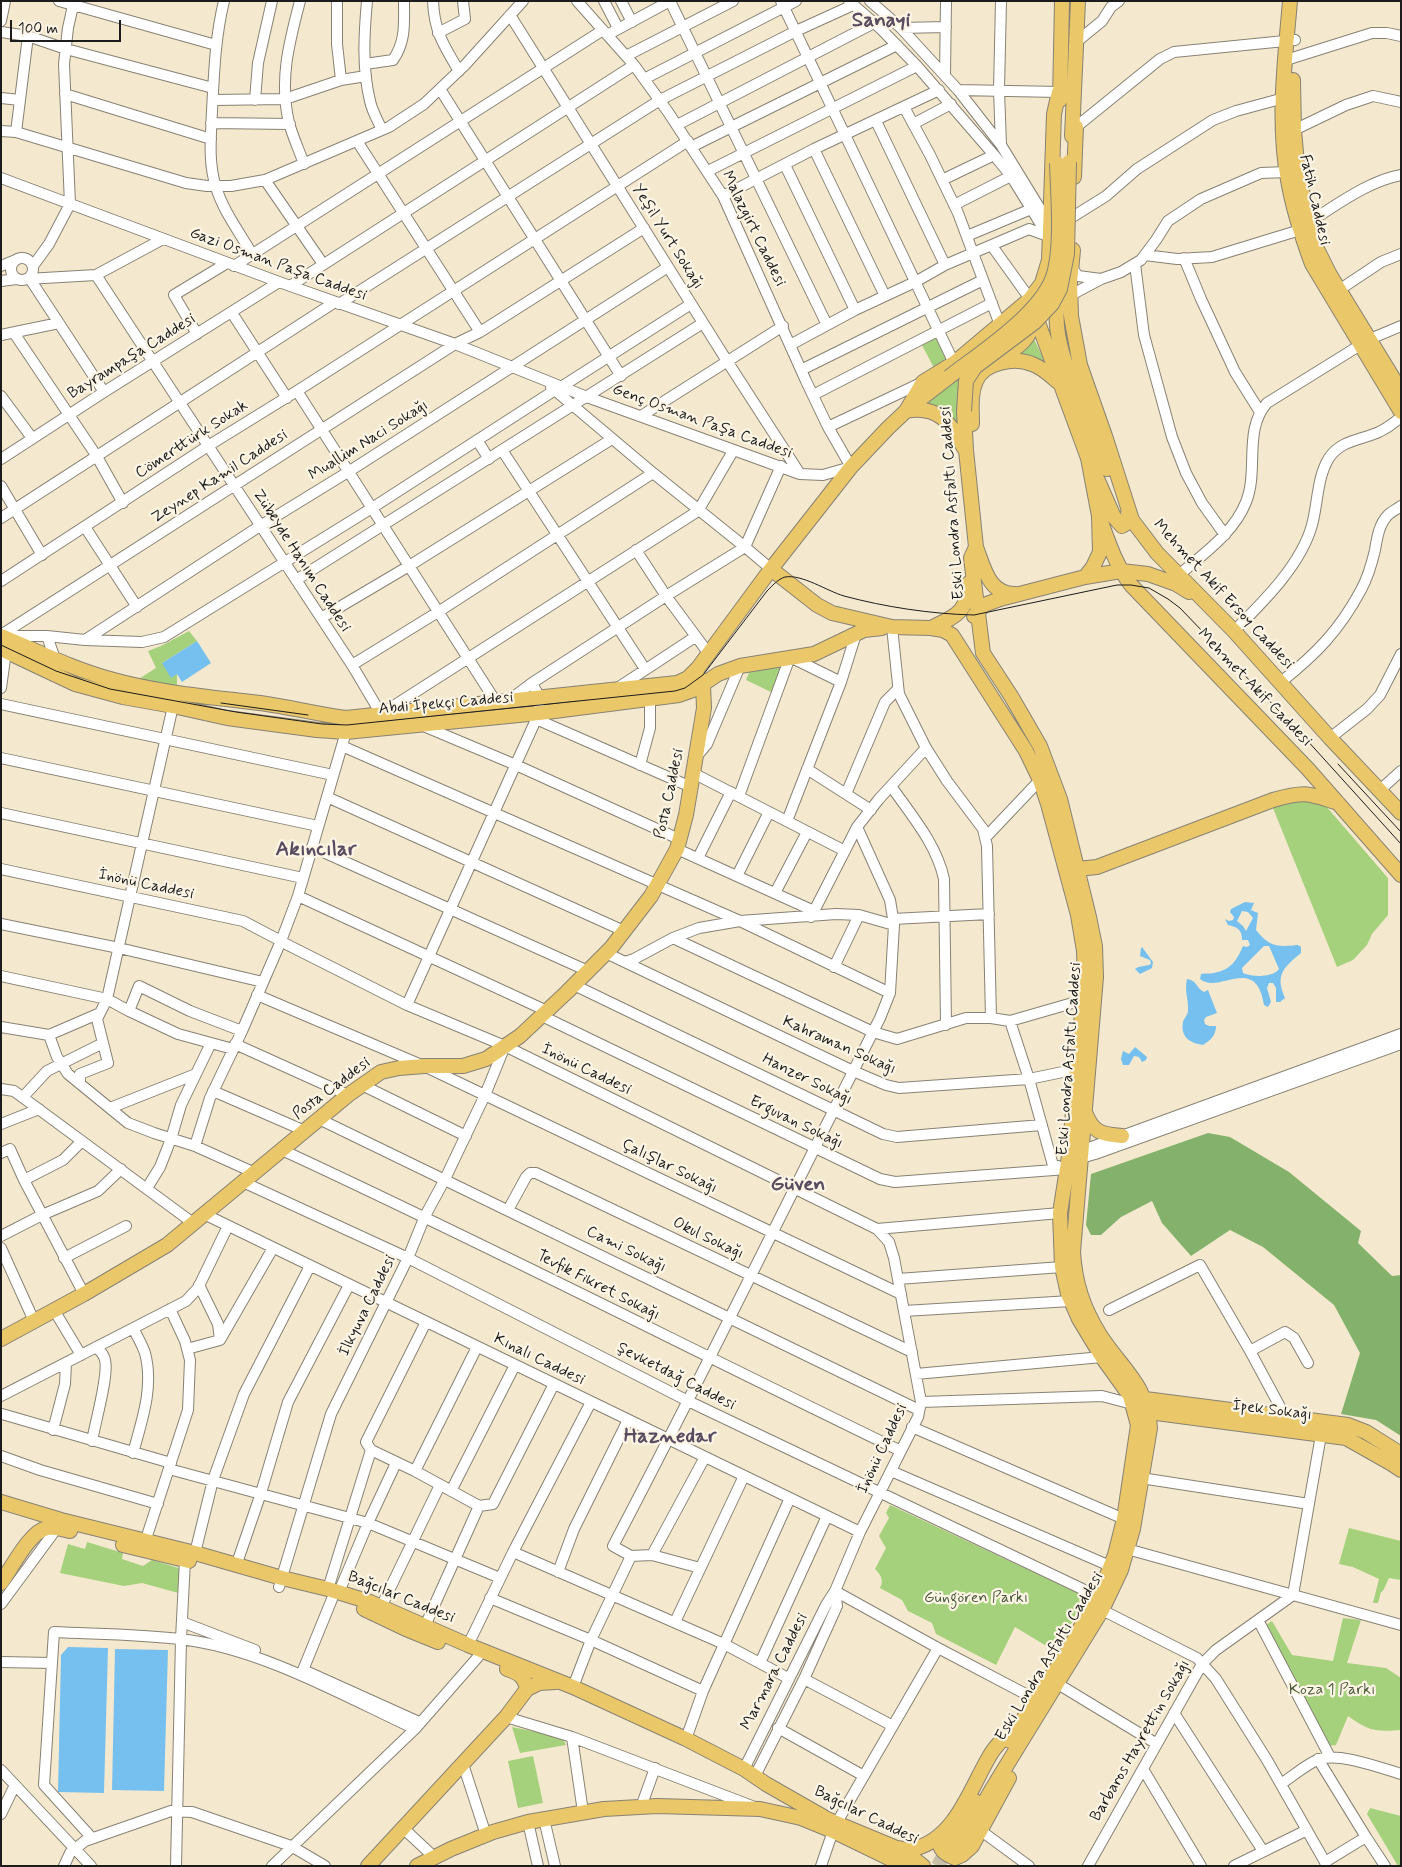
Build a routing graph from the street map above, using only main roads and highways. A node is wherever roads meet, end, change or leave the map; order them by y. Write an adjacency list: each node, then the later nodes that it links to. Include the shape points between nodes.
1 (1062, 1): 7 (main road, Eski Londra Asfaltı Caddesi)
2 (1078, 1): 8 (main road, Eski Londra Asfaltı Caddesi)
3 (1290, 1): 5 (main road, Fatih Caddesi)
4 (1298, 1): 5 (main road, Fatih Caddesi)
5 (1291, 40): 6 (main road, Fatih Caddesi)
6 (1290, 59): 10 (main road, Fatih Caddesi); 10 (main road, Fatih Caddesi, via 1284,98 1284,148 1287,172)
7 (1059, 92): 9 (main road, Eski Londra Asfaltı Caddesi); 11 (main road, via 1054,114 1048,260)
8 (1074, 122): 9 (main road, Eski Londra Asfaltı Caddesi); 12 (main road, Mehmet Akif Ersoy Caddesi, via 1074,216)
9 (1063, 162): 12 (main road, Eski Londra Asfaltı Caddesi, bridge); 20 (main road, Eski Londra Asfaltı Caddesi, bridge, via 1057,260 1050,286 1032,311)
10 (1305, 226): 16 (main road, Fatih Caddesi); 16 (main road, Fatih Caddesi, via 1312,264)
11 (1042, 282): 13 (main road); 14 (main road, via 1053,279 1059,283)
12 (1066, 292): 14 (main road, Mehmet Akif Ersoy Caddesi); 22 (main road, Eski Londra Asfaltı Caddesi, bridge, via 1036,322 971,373 966,381 964,411); 25 (main road, bridge, via 1055,314 1059,345 1118,496)
13 (1030, 299): 15 (main road); 18 (main road)
14 (1071, 316): 25 (main road, Mehmet Akif Ersoy Caddesi, via 1080,365)
15 (1005, 322): 17 (main road, via 1020,314 1025,316 1030,320 1030,332 1021,344); 20 (main road, via 954,363 923,382)
16 (1365, 342): 19 (main road, Fatih Caddesi); 21 (main road, Fatih Caddesi)
17 (989, 367): 18 (main road, via 1015,361 1031,364); 22 (main road, via 977,379 972,394 971,438)
18 (1060, 384): 23 (main road)
19 (1401, 391)
20 (906, 411): 22 (main road, via 931,411 944,418); 26 (main road, via 851,467)
21 (1401, 412)
22 (966, 450): 27 (main road, Eski Londra Asfaltı Caddesi)
23 (1088, 458): 24 (main road); 25 (main road, via 1114,517 1122,526)
24 (1099, 516): 29 (main road, Mehmet Akif Caddesi); 30 (main road, via 1100,552)
25 (1132, 520): 33 (main road, Mehmet Akif Ersoy Caddesi, via 1157,553)
26 (787, 550): 28 (main road); 31 (main road, via 789,571)
27 (974, 553): 32 (main road, via 994,587 1006,594); 34 (main road, Eski Londra Asfaltı Caddesi); 36 (main road, via 968,598 958,615)
28 (771, 569): 31 (main road); 39 (main road)
29 (1121, 571): 30 (main road); 33 (main road, via 1148,574); 42 (main road, Mehmet Akif Caddesi)
30 (1084, 578): 32 (main road)
31 (802, 592): 35 (main road, via 832,613)
32 (1024, 593): 34 (main road, via 989,603)
33 (1203, 599): 43 (main road, Mehmet Akif Ersoy Caddesi)
34 (978, 610): 41 (main road, via 974,615 973,644); 44 (main road, Eski Londra Asfaltı Caddesi, via 983,653 1040,746 1060,799)
35 (892, 627): 36 (main road); 40 (main road, Abdi İpekçi Caddesi, via 864,630 814,654 740,666)
36 (931, 628): 41 (main road, Eski Londra Asfaltı Caddesi, via 952,634)
37 (1, 636): 39 (main road, Abdi İpekçi Caddesi, via 113,680 346,718 613,691 677,683)
38 (4, 650): 40 (main road, Abdi İpekçi Caddesi, via 75,684 123,698 227,718 346,732 538,716 679,695)
39 (691, 676): 40 (main road, via 699,678)
40 (703, 684): 51 (main road, Posta Caddesi, via 704,708 686,815 678,844 657,886 606,953 520,1036 486,1059 463,1066 424,1066 381,1072 348,1095 167,1246)
41 (991, 697): 44 (main road, Eski Londra Asfaltı Caddesi, via 1026,751 1040,780)
42 (1340, 804): 45 (main road, via 1311,794 1296,794); 46 (main road, Mehmet Akif Caddesi)
43 (1401, 813)
44 (1071, 867): 45 (main road); 47 (main road, Eski Londra Asfaltı Caddesi); 50 (main road, Eski Londra Asfaltı Caddesi, via 1085,979)
45 (1097, 867): 47 (main road)
46 (1401, 875)
47 (1083, 893): 48 (main road, Eski Londra Asfaltı Caddesi, via 1095,946 1096,977)
48 (1085, 1112): 49 (main road, via 1088,1122 1099,1132); 50 (main road, Eski Londra Asfaltı Caddesi)
49 (1122, 1136)
50 (1070, 1161): 52 (main road, Eski Londra Asfaltı Caddesi, via 1075,1277 1100,1335 1138,1386); 52 (main road, Eski Londra Asfaltı Caddesi, via 1060,1213 1062,1267 1068,1294 1102,1357 1130,1396)
51 (1, 1338)
52 (1142, 1405): 53 (main road, İpek Sokağı); 54 (main road); 56 (main road, Eski Londra Asfaltı Caddesi); 68 (main road, Eski Londra Asfaltı Caddesi, via 1124,1519 1110,1566 1066,1653 1036,1699)
53 (1169, 1415): 54 (main road, İpek Sokağı); 56 (main road)
54 (1284, 1423): 55 (main road)
55 (1299, 1425): 57 (main road, via 1348,1425); 58 (main road, İpek Sokağı, via 1321,1435 1346,1438)
56 (1150, 1428): 68 (main road, Eski Londra Asfaltı Caddesi, via 1133,1529 1121,1570 1102,1610 1058,1684)
57 (1401, 1454)
58 (1401, 1470)
59 (2, 1505): 60 (main road)
60 (21, 1509): 61 (main road, via 28,1517); 62 (main road)
61 (34, 1535): 62 (main road, via 45,1528 57,1528 157,1555); 63 (main road)
62 (190, 1556): 64 (main road); 64 (main road, via 236,1566)
63 (1, 1583)
64 (280, 1583): 65 (main road)
65 (333, 1593): 66 (main road, Bağcılar Caddesi, via 381,1607); 67 (main road, via 406,1629 521,1674)
66 (567, 1685): 67 (main road, via 539,1683); 69 (main road, Bağcılar Caddesi, via 686,1739)
67 (527, 1689): 75 (main road, via 506,1717)
68 (1030, 1718): 72 (main road, Eski Londra Asfaltı Caddesi, via 992,1789); 72 (main road, via 993,1750 950,1825); 72 (main road, via 1027,1743 972,1846 954,1858 942,1850)
69 (755, 1776): 70 (main road, via 770,1795); 71 (main road, Bağcılar Caddesi)
70 (760, 1809): 71 (main road, Bağcılar Caddesi); 76 (main road, via 604,1808 528,1822 486,1835)
71 (834, 1827): 73 (main road, Bağcılar Caddesi); 74 (main road, Bağcılar Caddesi)
72 (948, 1844): 73 (main road, via 924,1845 912,1850)
73 (894, 1847): 77 (main road, Bağcılar Caddesi)
74 (902, 1865)
75 (368, 1866)
76 (417, 1866)
77 (923, 1866)

